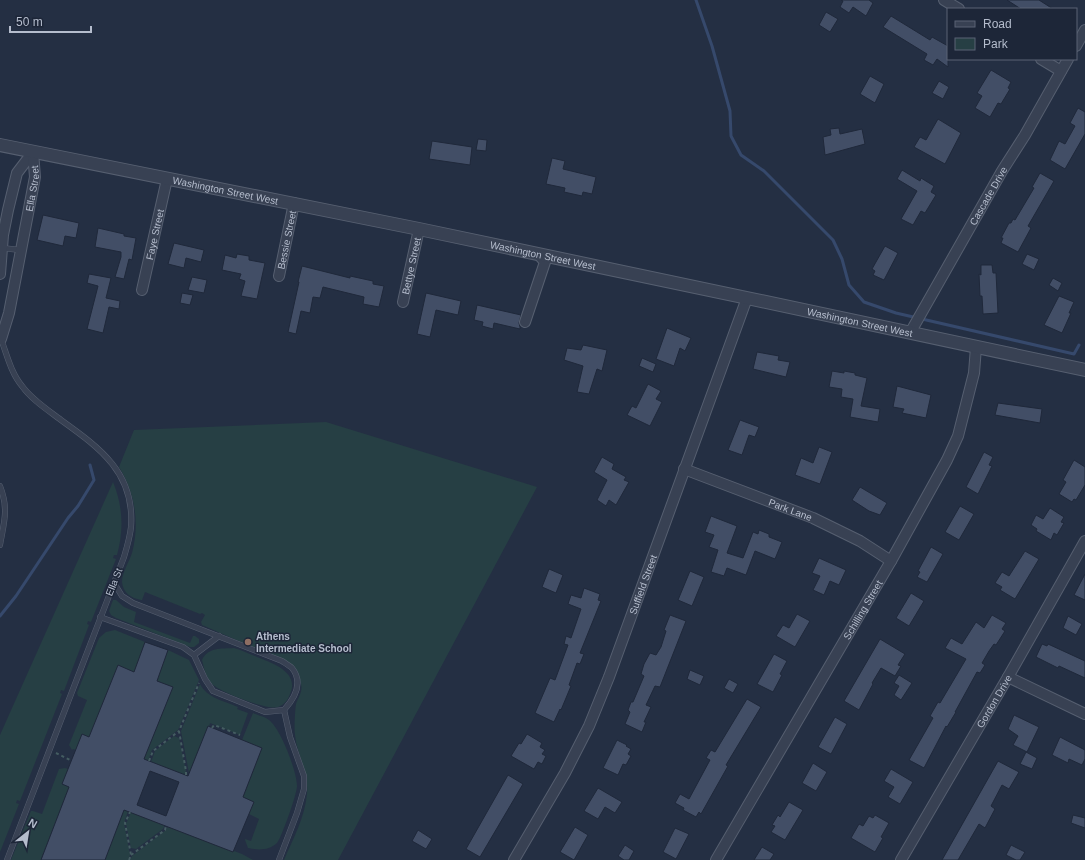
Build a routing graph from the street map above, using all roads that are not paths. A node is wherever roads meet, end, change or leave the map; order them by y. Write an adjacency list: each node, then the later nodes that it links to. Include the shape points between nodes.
1 (944, 0): 2 (street)
2 (957, 8)
3 (1085, 30): 4 (street)
4 (1077, 44)
5 (1043, 60): 7 (street)
6 (1067, 60): 7 (street, Cascade Drive)
7 (1061, 71): 23 (street, Cascade Drive)
8 (0, 145): 9 (street, Washington Street West)
9 (32, 152): 10 (street, Washington Street West); 13 (street, Ella Street, via 18,173); 14 (street, Ella Street, via 35,177)
10 (167, 179): 11 (street, Washington Street West); 18 (street, Faye Street)
11 (294, 203): 12 (street, Washington Street West); 17 (street, Bessie Street)
12 (418, 229): 15 (street, Washington Street West); 20 (street, Bettye Street)
13 (1, 248): 14 (lane); 16 (street, Ella Street)
14 (21, 250): 24 (street, Ella Street)
15 (538, 254): 19 (street, Washington Street West); 21 (street, via 545,262)
16 (0, 274)
17 (279, 276)
18 (142, 290)
19 (748, 298): 23 (street, Washington Street West); 27 (street, Suffield Street)
20 (403, 302)
21 (525, 322)
22 (0, 327): 24 (street)
23 (910, 332): 25 (street, Washington Street West)
24 (1, 339): 32 (lane, Ella St, via 15,377 22,388 41,405 85,436 105,454 122,476 130,502 131,528 124,557)
25 (976, 347): 26 (street, Washington Street West); 31 (street, Schilling Street, via 974,374 958,436)
26 (1085, 370)
27 (684, 470): 31 (street, Park Lane, via 813,518 860,541); 41 (street, Suffield Street, via 609,678 589,726 565,773)
28 (0, 486): 30 (lane, via 6,510)
29 (1085, 541): 36 (street, Gordon Drive)
30 (0, 545)
31 (891, 561): 42 (street, Schilling Street)
32 (114, 582): 33 (lane, Ella St); 34 (lane, via 122,596 133,603)
33 (100, 617): 35 (lane, via 171,642); 39 (lane, Ella St)
34 (219, 636): 35 (lane); 37 (lane, via 282,661 293,668 298,681 296,694)
35 (194, 655): 37 (lane, via 213,691 265,712)
36 (1008, 677): 38 (street); 43 (street, Gordon Drive)
37 (284, 710): 40 (lane, via 290,737 304,776 304,789)
38 (1085, 714)
39 (8, 860)
40 (279, 860)
41 (514, 860)
42 (716, 860)
43 (901, 860)

